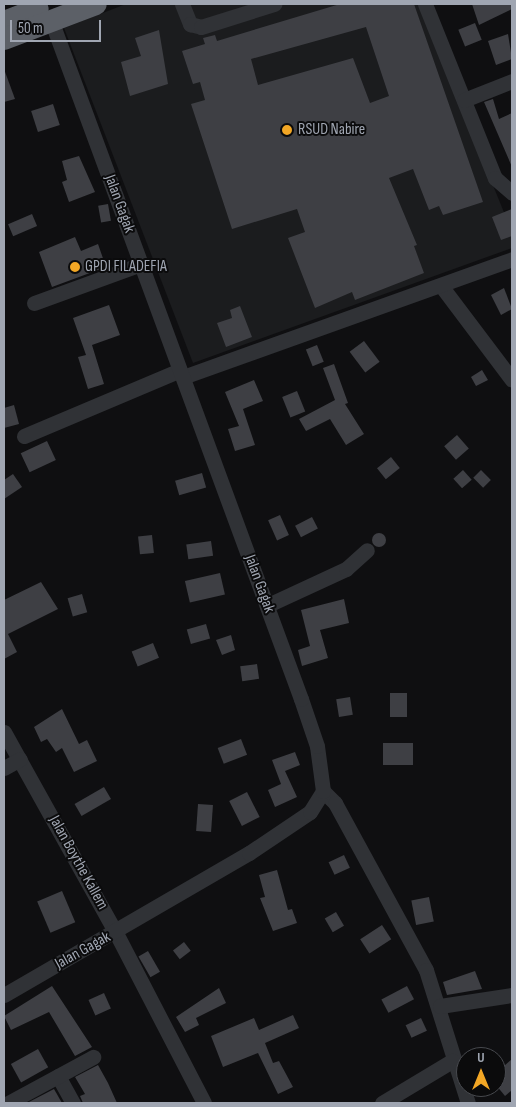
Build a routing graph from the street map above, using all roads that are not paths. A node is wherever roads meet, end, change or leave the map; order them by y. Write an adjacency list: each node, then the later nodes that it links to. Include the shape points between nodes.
1 (96, 4): 5 (highway)
2 (182, 4): 3 (street, via 190,24 201,27)
3 (274, 4)
4 (427, 4): 9 (street)
5 (52, 12): 6 (highway); 7 (highway); 12 (street, Jalan Gagak)
6 (4, 22)
7 (4, 39)
8 (512, 81): 9 (street)
9 (464, 100): 10 (street, via 495,178)
10 (512, 193)
11 (512, 259): 13 (street)
12 (141, 264): 14 (street); 15 (street, Jalan Gagak)
13 (442, 287): 15 (street); 16 (street)
14 (34, 303)
15 (182, 374): 17 (street); 19 (street, Jalan Gagak)
16 (512, 380)
17 (24, 436)
18 (367, 550): 19 (street, via 346,569)
19 (268, 606): 23 (street, Jalan Gagak, via 317,746)
20 (4, 732): 21 (street, Jalan Boythe Kallem)
21 (20, 759): 22 (street); 24 (street, Jalan Boythe Kallem)
22 (4, 768)
23 (323, 791): 24 (street, Jalan Gagak, via 310,812); 27 (street, via 335,803 423,965)
24 (116, 932): 25 (street, Jalan Gagak); 33 (street, Jalan Boythe Kallem)
25 (4, 995)
26 (512, 995): 27 (street)
27 (440, 1006): 29 (street)
28 (93, 1057): 30 (street)
29 (452, 1061): 34 (street); 35 (street)
30 (58, 1076): 31 (street); 32 (street)
31 (8, 1103)
32 (72, 1103)
33 (204, 1103)
34 (382, 1103)
35 (468, 1103)

